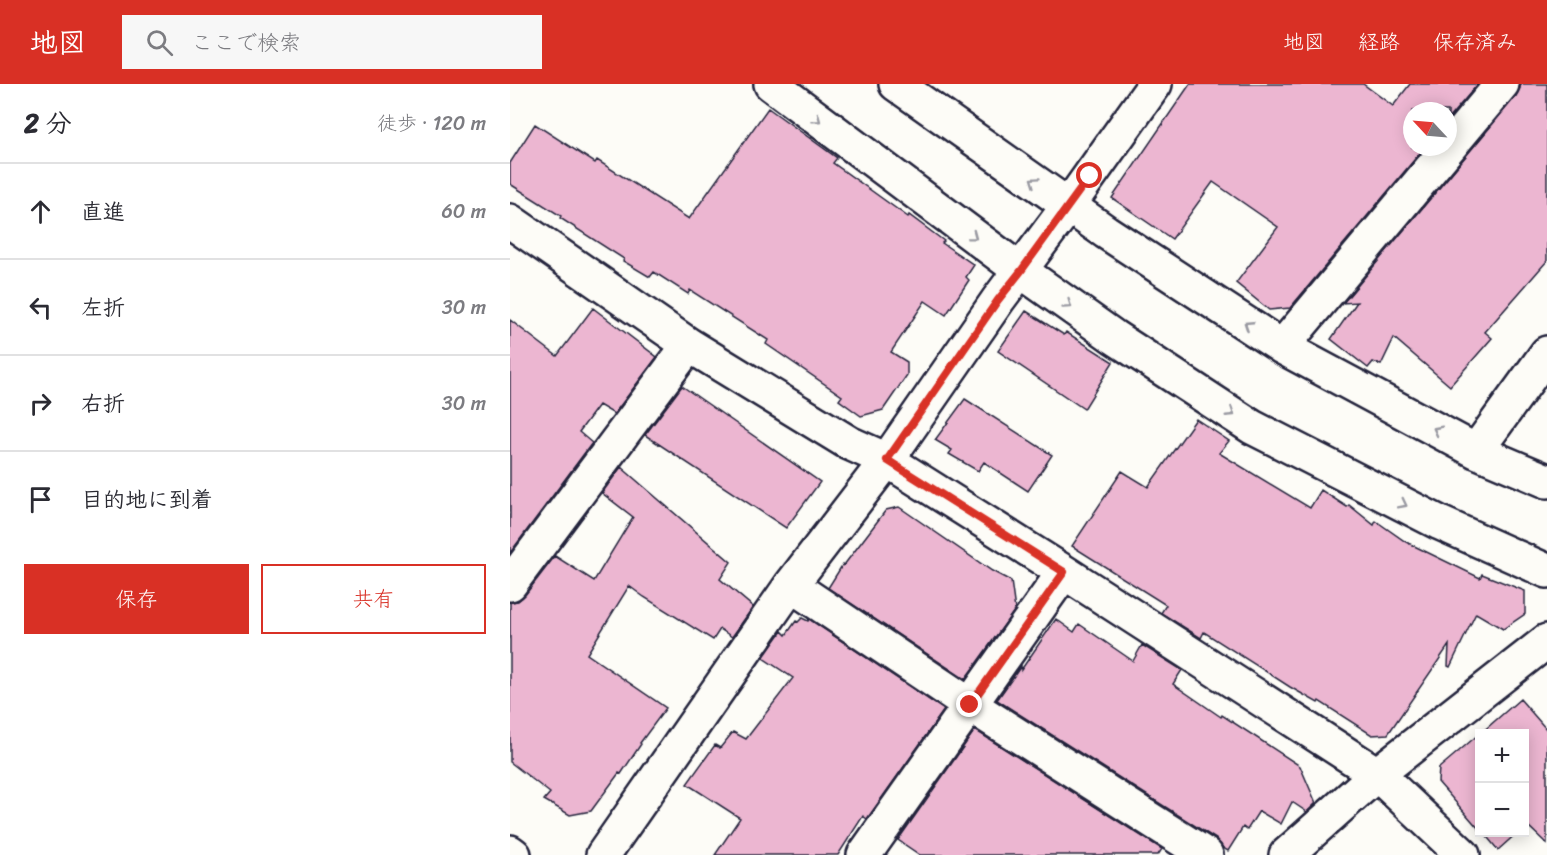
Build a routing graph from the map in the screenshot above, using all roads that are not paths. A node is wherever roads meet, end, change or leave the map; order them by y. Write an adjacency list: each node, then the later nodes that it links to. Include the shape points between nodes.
1 (771, 84): 7 (street, one-way to 7)
2 (896, 84): 5 (street, one-way to 2)
3 (1155, 84): 5 (street)
4 (1502, 84): 9 (street)
5 (1069, 206): 7 (street); 9 (street, one-way to 5)
6 (510, 221): 8 (street)
7 (1021, 271): 12 (street); 15 (street, one-way to 15, via 1252,427 1440,523)
8 (689, 345): 12 (street, via 849,443); 16 (street)
9 (1282, 347): 11 (street, one-way to 9)
10 (1547, 353): 11 (street)
11 (1476, 451): 13 (street)
12 (887, 460): 14 (street); 17 (street)
13 (1547, 481)
14 (1064, 572): 19 (street); 20 (street)
15 (1547, 572)
16 (510, 584)
17 (791, 585): 19 (street); 23 (street)
18 (1547, 641): 20 (street)
19 (970, 705): 24 (street); 25 (street)
20 (1377, 774): 26 (street); 27 (street)
21 (510, 852): 22 (street)
22 (514, 855)
23 (603, 855)
24 (864, 855)
25 (1206, 855)
26 (1286, 855)
27 (1463, 855)

